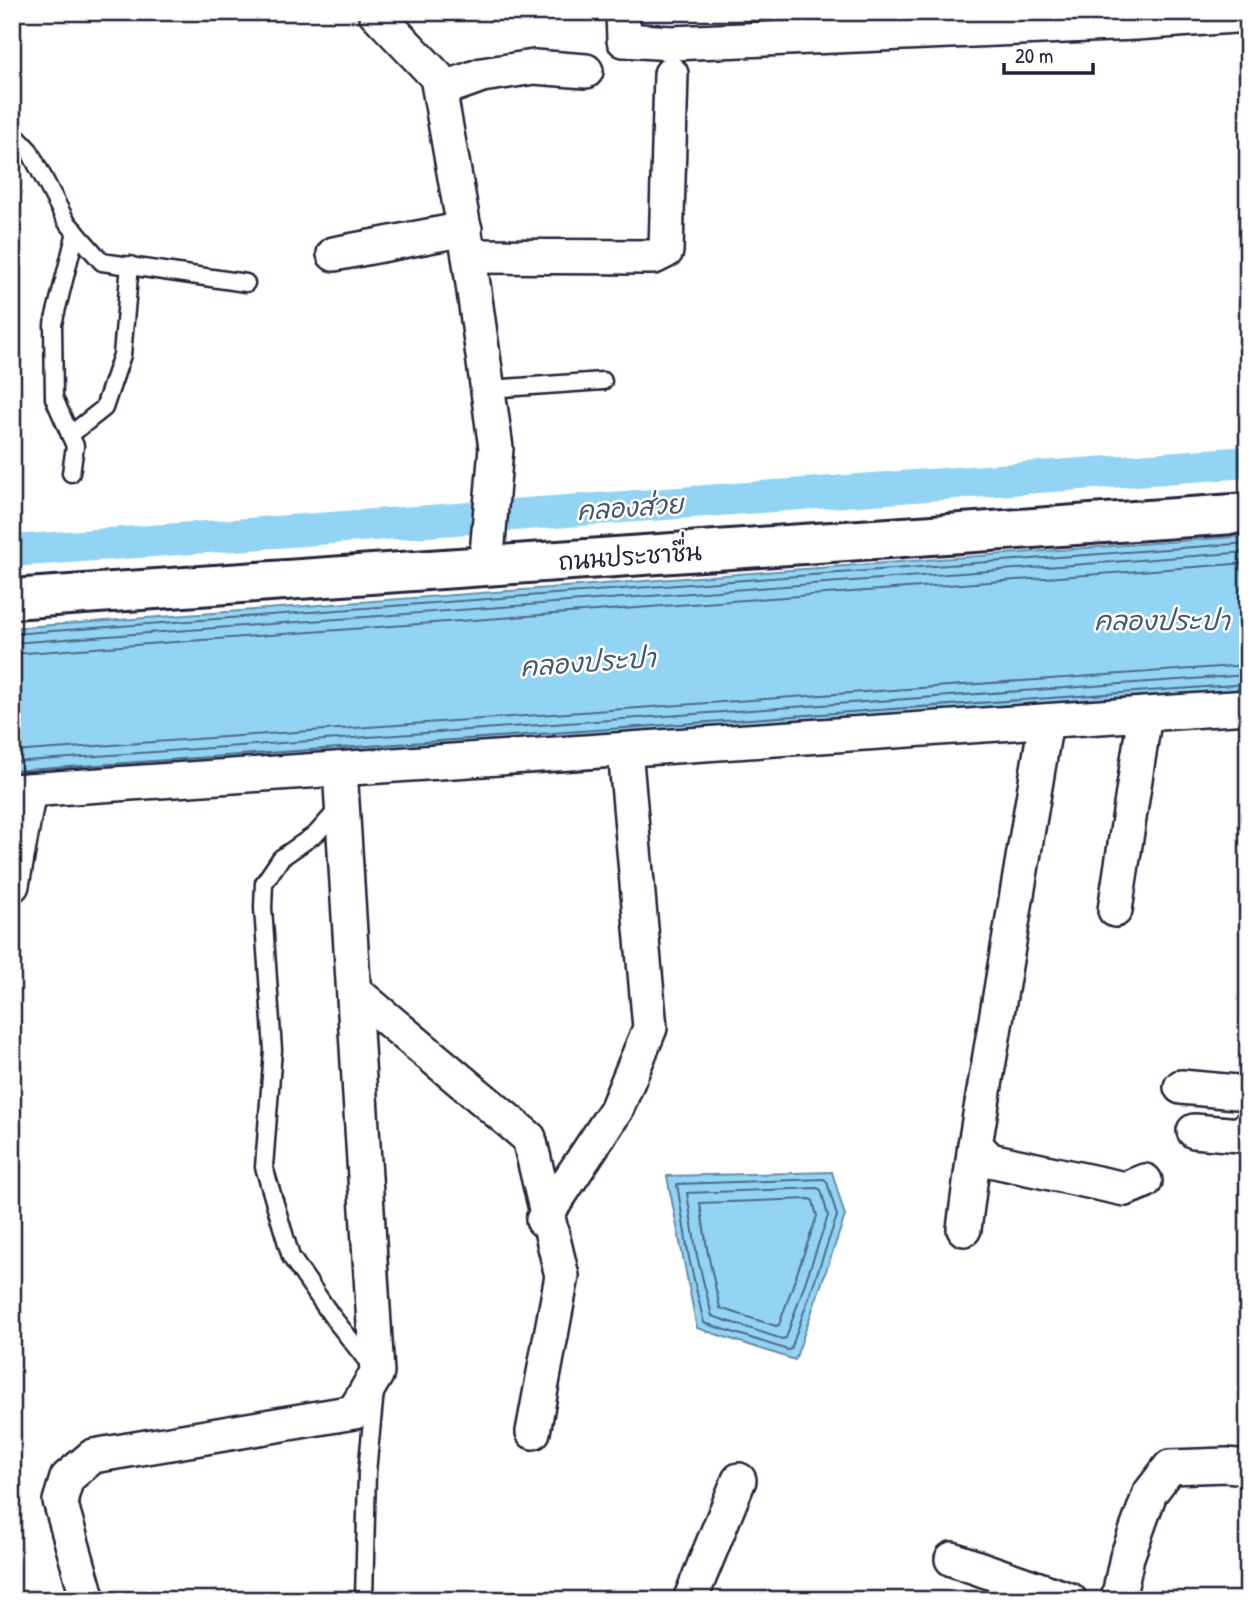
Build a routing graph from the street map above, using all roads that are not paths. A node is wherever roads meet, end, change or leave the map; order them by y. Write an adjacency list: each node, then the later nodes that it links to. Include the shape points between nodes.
1 (375, 12): 7 (street, via 437,77)
2 (623, 12): 4 (street, via 624,40 672,43)
3 (1248, 15): 4 (street)
4 (1135, 17)
5 (586, 71): 7 (street, via 534,67 482,75)
6 (671, 74): 10 (street, via 666,251 654,257)
7 (440, 90): 10 (street)
8 (12, 132): 9 (lane, via 29,149)
9 (76, 232): 12 (lane, via 102,262); 16 (lane, via 53,324 54,398)
10 (467, 243): 11 (street); 15 (street)
11 (334, 254)
12 (130, 265): 13 (lane); 16 (lane, via 122,355 104,408)
13 (246, 284)
14 (603, 381): 15 (lane)
15 (488, 389): 19 (street, via 496,448)
16 (70, 435): 17 (lane, via 75,446)
17 (71, 473)
18 (1248, 513): 19 (street, ถนนประชาชื่น)
19 (485, 566): 20 (street, ถนนประชาชื่น)
20 (12, 599)
21 (1248, 707): 22 (street)
22 (1145, 714): 23 (street); 29 (street)
23 (1046, 721): 24 (street); 35 (street)
24 (625, 750): 25 (street); 37 (street, via 650,1028 616,1110)
25 (340, 769): 26 (street); 27 (street)
26 (21, 790): 28 (street)
27 (342, 805): 30 (street); 39 (lane, via 317,833 281,858 264,883 273,1050 264,1167 290,1257)
28 (12, 885)
29 (1115, 910)
30 (354, 991): 37 (street, via 529,1138); 39 (street)
31 (1181, 1087): 32 (street)
32 (1248, 1093)
33 (1194, 1131): 34 (street)
34 (1245, 1133)
35 (975, 1145): 36 (street, via 990,1160 1125,1189); 38 (street)
36 (1145, 1181)
37 (545, 1217): 40 (street, via 562,1276)
38 (964, 1229)
39 (377, 1373): 44 (street, via 354,1412 93,1456 66,1478 60,1502); 45 (lane, via 367,1472)
40 (533, 1432)
41 (1248, 1467): 48 (street, via 1170,1468 1150,1493 1127,1557)
42 (738, 1480): 46 (street)
43 (952, 1559): 47 (street)
44 (88, 1600)
45 (364, 1600)
46 (690, 1600)
47 (1070, 1600)
48 (1118, 1600)

